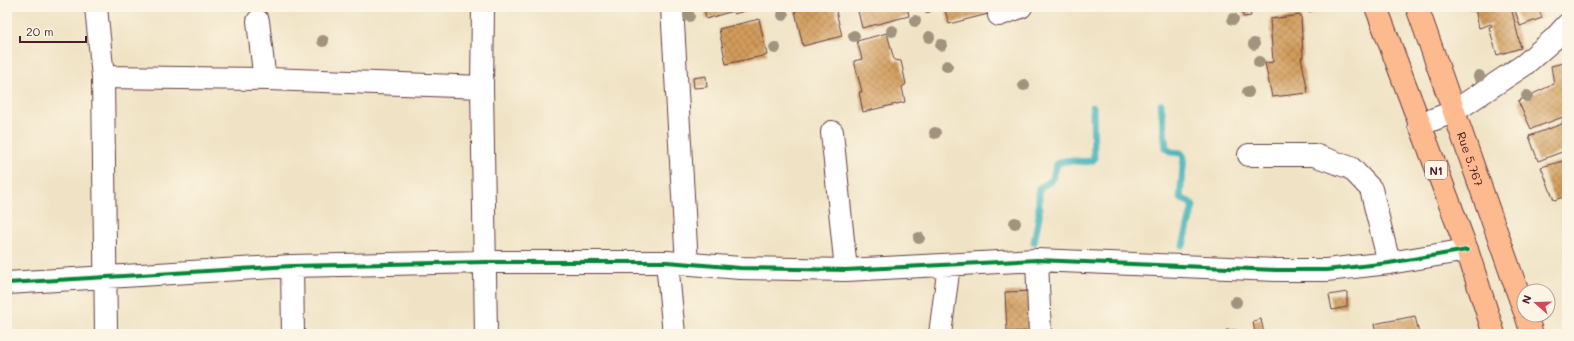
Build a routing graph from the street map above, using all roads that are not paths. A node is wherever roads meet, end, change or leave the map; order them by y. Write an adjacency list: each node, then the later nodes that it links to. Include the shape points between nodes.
1 (96, 7): 10 (street)
2 (483, 7): 12 (street)
3 (672, 7): 20 (street)
4 (1021, 7): 7 (street)
5 (1376, 7): 14 (highway, N1)
6 (1417, 7): 13 (highway, Rue 5.767)
7 (999, 15)
8 (258, 21): 11 (street, via 264,73)
9 (1567, 25): 13 (street, via 1524,65)
10 (103, 77): 11 (street); 25 (street)
11 (269, 79): 12 (street)
12 (482, 87): 19 (street)
13 (1453, 112): 14 (street); 27 (highway, Rue 5.767)
14 (1419, 125): 17 (highway, N1)
15 (832, 132): 24 (street)
16 (1249, 155): 21 (street, via 1314,155 1351,168 1371,190)
17 (1467, 250): 21 (street); 35 (highway, N1)
18 (1037, 260): 21 (street, via 1276,270 1326,270); 22 (street); 34 (street)
19 (485, 262): 20 (street); 23 (street); 31 (street)
20 (677, 263): 24 (street, via 740,268); 32 (street)
21 (1389, 263)
22 (949, 265): 24 (street); 33 (street)
23 (292, 266): 25 (street); 30 (street)
24 (846, 270)
25 (105, 276): 26 (street); 29 (street)
26 (7, 283)
27 (1516, 288)
28 (1529, 323): 36 (highway)
29 (106, 334)
30 (293, 334)
31 (486, 334)
32 (674, 334)
33 (940, 334)
34 (1040, 334)
35 (1494, 334)
36 (1532, 334)

